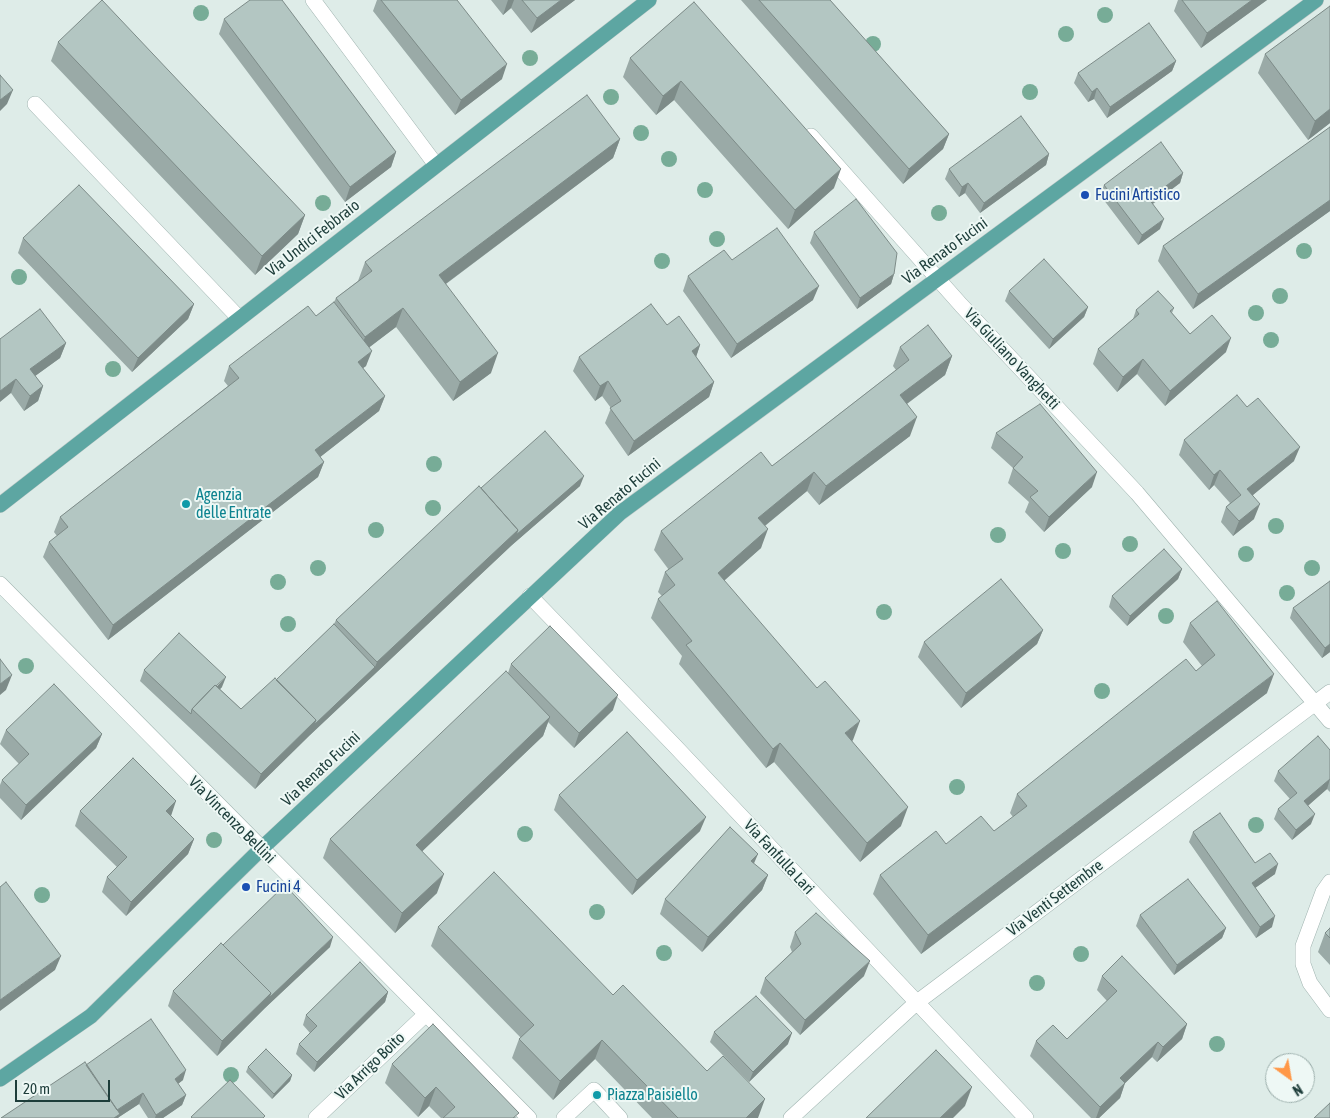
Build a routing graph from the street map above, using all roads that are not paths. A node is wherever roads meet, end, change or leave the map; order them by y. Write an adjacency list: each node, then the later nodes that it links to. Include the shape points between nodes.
1 (314, 0): 6 (street)
2 (649, 0): 6 (main road, Via Undici Febbraio)
3 (1316, 0): 7 (main road, Via Renato Fucini)
4 (35, 104): 8 (street)
5 (804, 127): 7 (street, Via Giuliano Vanghetti)
6 (436, 165): 8 (main road, Via Undici Febbraio)
7 (938, 279): 11 (main road, Via Renato Fucini, via 620,513); 13 (street, Via Giuliano Vanghetti, via 1137,493)
8 (239, 318): 9 (main road, Via Undici Febbraio)
9 (0, 505)
10 (0, 584): 15 (street, Via Vincenzo Bellini)
11 (530, 596): 15 (main road, Via Renato Fucini); 17 (street, Via Fanfulla Lari)
12 (1330, 692): 13 (street, Via Venti Settembre)
13 (1315, 703): 14 (street, Via Giuliano Vanghetti); 17 (street, Via Venti Settembre)
14 (1330, 721)
15 (261, 849): 19 (street, Via Vincenzo Bellini); 20 (main road, Via Renato Fucini, via 90,1016)
16 (1330, 882): 18 (street, via 1302,946 1303,964 1310,983)
17 (916, 1003): 25 (street, Via Venti Settembre); 26 (street, Via Fanfulla Lari)
18 (1330, 1010)
19 (425, 1015): 21 (street, Via Arrigo Boito); 22 (street, Via Vincenzo Bellini)
20 (0, 1079)
21 (316, 1118)
22 (529, 1118)
23 (564, 1118): 24 (street, via 594,1090)
24 (620, 1118)
25 (791, 1118)
26 (1026, 1118)

